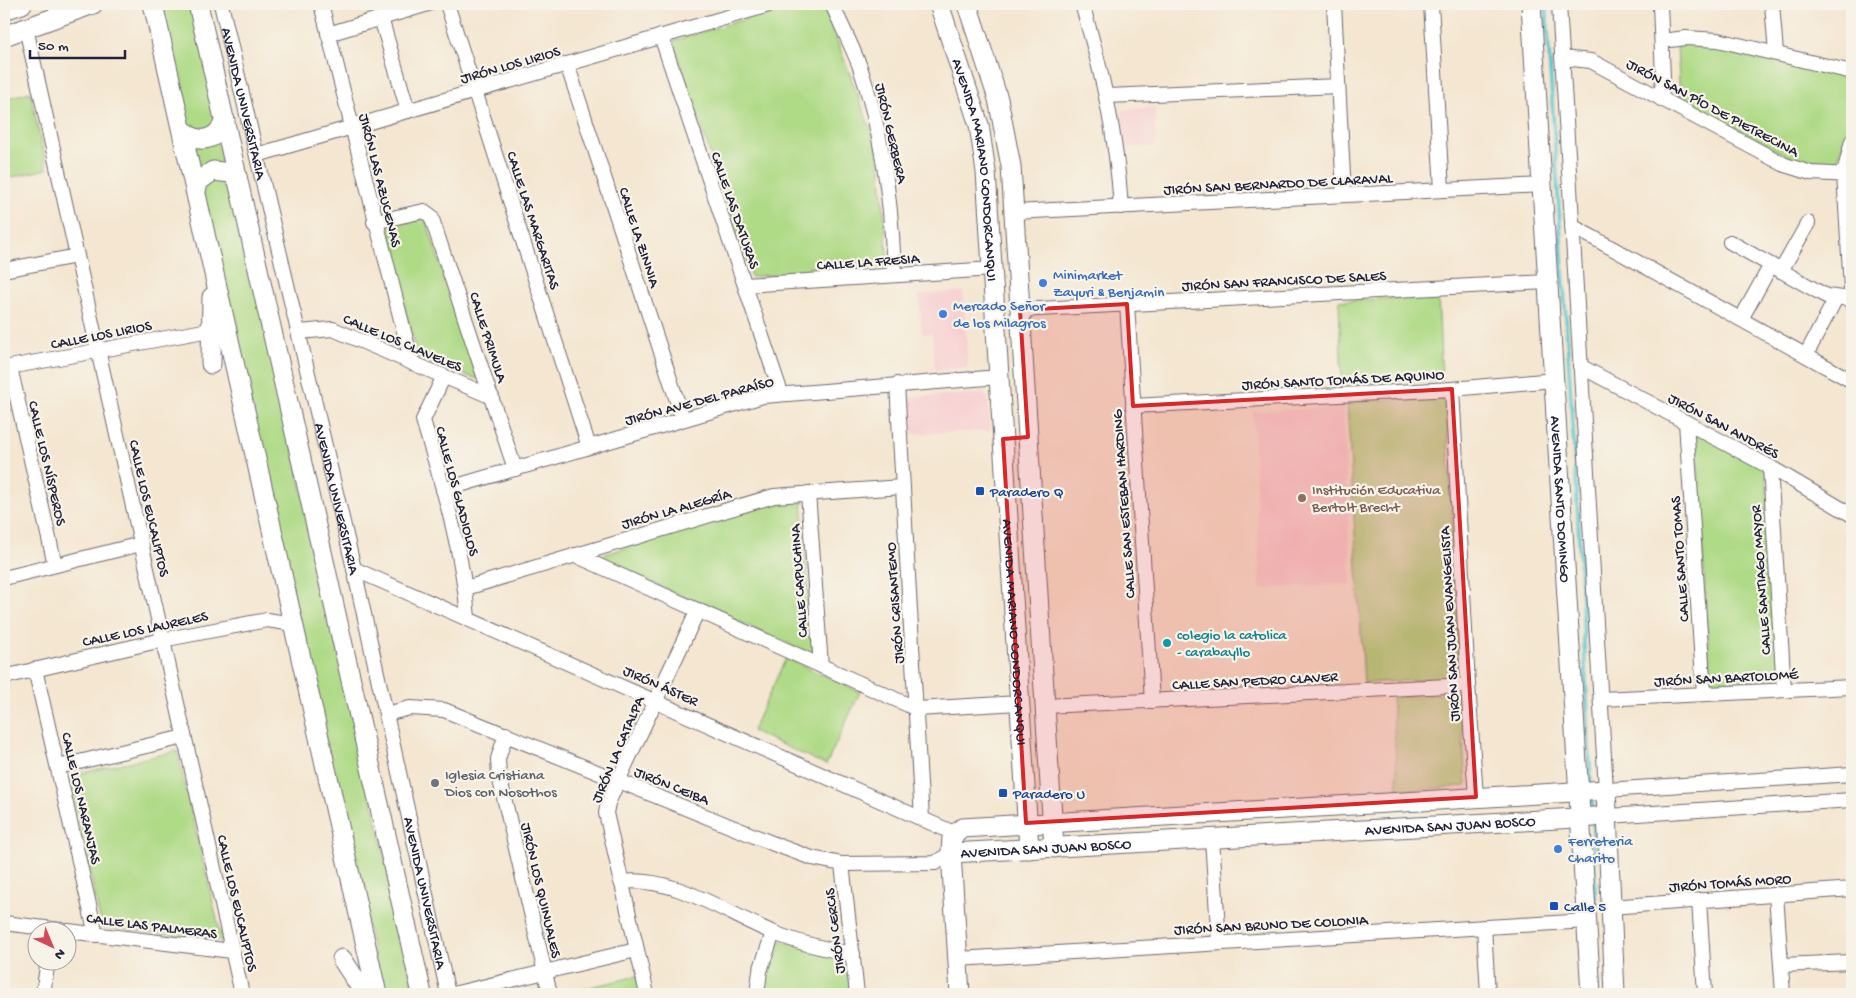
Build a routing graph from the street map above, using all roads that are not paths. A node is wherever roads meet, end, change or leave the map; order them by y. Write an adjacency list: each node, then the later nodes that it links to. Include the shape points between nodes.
1 (22, 4): 20 (main road)
2 (93, 4): 22 (main road)
3 (153, 4): 38 (main road)
4 (198, 4): 36 (main road, AVENIDA UNIVERSITARIA)
5 (222, 4): 42 (street, AVENIDA UNIVERSITARIA)
6 (321, 4): 23 (street, JIRÓN LAS AZUCENAS)
7 (428, 4): 21 (street)
8 (447, 4): 32 (street, CALLE LAS MARGARITAS)
9 (772, 4): 25 (street, JIRÓN LOS LIRIOS)
10 (832, 4): 60 (street, JIRÓN GERBERA, via 859,66 880,142 891,208)
11 (939, 4): 41 (main road, AVENIDA MARIANO CONDORCANQUI, via 971,99)
12 (967, 4): 40 (main road, AVENIDA MARIANO CONDORCANQUI, via 998,99)
13 (1082, 4): 33 (street)
14 (1334, 4): 31 (street)
15 (1431, 4): 47 (street)
16 (1531, 4): 45 (main road, AVENIDA SANTO DOMINGO)
17 (1559, 4): 28 (street, AVENIDA SANTO DOMINGO)
18 (1660, 4): 26 (street)
19 (1772, 4): 27 (street)
20 (4, 10)
21 (382, 18): 23 (street); 35 (street)
22 (26, 28): 24 (main road); 55 (street, CALLE LOS EUCALIPTOS)
23 (328, 34): 37 (street, JIRÓN LAS AZUCENAS)
24 (4, 36)
25 (661, 36): 29 (street, JIRÓN LOS LIRIOS); 62 (street, CALLE LAS DATURAS)
26 (1662, 40): 27 (street, via 1702,38); 34 (street)
27 (1776, 53): 30 (street)
28 (1562, 58): 34 (street, JIRÓN SAN PÍO DE PIETRECINA, via 1591,61); 53 (street, AVENIDA SANTO DOMINGO)
29 (567, 64): 32 (street, JIRÓN LOS LIRIOS); 86 (street, CALLE LA ZINNIA)
30 (1852, 72)
31 (1338, 86): 33 (street); 48 (street)
32 (476, 91): 35 (street, JIRÓN LOS LIRIOS); 90 (street, CALLE LAS MARGARITAS)
33 (1108, 96): 49 (street, via 1118,156)
34 (1661, 99): 43 (street, JIRÓN SAN PÍO DE PIETRECINA, via 1785,165 1811,172)
35 (408, 111): 37 (street, JIRÓN LOS LIRIOS)
36 (224, 120): 38 (main road, via 215,136 206,140 188,136); 44 (main road, AVENIDA UNIVERSITARIA)
37 (351, 127): 42 (street, JIRÓN LOS LIRIOS); 51 (street, JIRÓN LAS AZUCENAS)
38 (182, 129): 46 (main road)
39 (1852, 142): 43 (street)
40 (1009, 146): 41 (main road); 50 (main road, AVENIDA MARIANO CONDORCANQUI)
41 (983, 151): 58 (main road, AVENIDA MARIANO CONDORCANQUI)
42 (256, 155): 70 (street, AVENIDA UNIVERSITARIA)
43 (1848, 174): 64 (street)
44 (238, 178): 46 (main road, via 231,173 213,171 199,181); 168 (main road, AVENIDA UNIVERSITARIA)
45 (1542, 185): 47 (street, JIRÓN SAN BERNARDO DE CLARAVAL); 61 (main road, AVENIDA SANTO DOMINGO)
46 (196, 190): 56 (main road)
47 (1442, 190): 48 (street, JIRÓN SAN BERNARDO DE CLARAVAL)
48 (1344, 195): 49 (street, JIRÓN SAN BERNARDO DE CLARAVAL)
49 (1121, 207): 50 (street, JIRÓN SAN BERNARDO DE CLARAVAL)
50 (1014, 212): 67 (main road, AVENIDA MARIANO CONDORCANQUI)
51 (374, 222): 73 (street, JIRÓN LAS AZUCENAS); 84 (street, CALLE PRIMULA, via 429,212)
52 (1808, 223): 57 (street)
53 (1572, 226): 68 (street); 75 (street, AVENIDA SANTO DOMINGO)
54 (1730, 242): 57 (street)
55 (77, 256): 59 (street); 71 (street, CALLE LOS EUCALIPTOS)
56 (212, 265): 74 (main road); 105 (main road)
57 (1776, 268): 63 (street, via 1826,296); 68 (street)
58 (993, 269): 60 (street, CALLE LA FRESIA); 78 (main road, AVENIDA MARIANO CONDORCANQUI)
59 (4, 270)
60 (894, 275): 62 (street, CALLE LA FRESIA)
61 (1548, 282): 65 (street, JIRÓN SAN FRANCISCO DE SALES); 79 (main road, AVENIDA SANTO DOMINGO)
62 (745, 285): 83 (street, CALLE LAS DATURAS)
63 (1836, 298): 64 (street); 72 (street)
64 (1852, 299): 66 (street)
65 (1127, 304): 67 (street, JIRÓN SAN FRANCISCO DE SALES); 85 (street, CALLE SAN ESTEBAN HARDING)
66 (1852, 304)
67 (1020, 310): 88 (main road, AVENIDA MARIANO CONDORCANQUI)
68 (1741, 319): 72 (street)
69 (204, 331): 71 (street, CALLE LOS LIRIOS)
70 (299, 332): 73 (street, CALLE LOS CLAVELES, via 333,329); 100 (street, AVENIDA UNIVERSITARIA)
71 (98, 350): 76 (street, CALLE LOS LIRIOS); 97 (street, CALLE LOS EUCALIPTOS)
72 (1806, 355): 80 (street)
73 (412, 363): 77 (street, CALLE LOS CLAVELES)
74 (211, 364)
75 (1580, 366): 87 (street, JIRÓN SAN ANDRÉS); 114 (street, AVENIDA SANTO DOMINGO)
76 (7, 368): 99 (street, CALLE LOS NÍSPEROS)
77 (444, 376): 84 (street, CALLE LOS CLAVELES); 94 (street, CALLE LOS GLADIOLOS, via 423,420)
78 (999, 377): 81 (street, JIRÓN AVE DEL PARAÍSO); 89 (main road, AVENIDA MARIANO CONDORCANQUI)
79 (1554, 380): 82 (street, JIRÓN SANTO TOMÁS DE AQUINO); 127 (main road, AVENIDA SANTO DOMINGO)
80 (1852, 381)
81 (897, 384): 83 (street, JIRÓN AVE DEL PARAÍSO); 93 (street, JIRÓN CRISANTEMO)
82 (1452, 389): 85 (street, JIRÓN SANTO TOMÁS DE AQUINO); 110 (street, JIRÓN SAN JUAN EVANGELISTA)
83 (781, 393): 86 (street, JIRÓN AVE DEL PARAÍSO)
84 (492, 397): 92 (street, CALLE PRIMULA)
85 (1133, 406): 116 (street, CALLE SAN ESTEBAN HARDING)
86 (683, 419): 90 (street, JIRÓN AVE DEL PARAÍSO)
87 (1686, 422): 91 (street, JIRÓN SAN ANDRÉS); 113 (street, CALLE SANTO TOMAS)
88 (1028, 437): 89 (main road); 118 (main road, AVENIDA MARIANO CONDORCANQUI)
89 (1003, 439): 117 (main road, AVENIDA MARIANO CONDORCANQUI)
90 (589, 447): 92 (street, JIRÓN AVE DEL PARAÍSO)
91 (1770, 467): 96 (street, JIRÓN SAN ANDRÉS); 112 (street, CALLE SANTIAGO MAYOR)
92 (515, 469): 94 (street, JIRÓN AVE DEL PARAÍSO)
93 (902, 487): 95 (street, JIRÓN LA ALEGRÍA); 119 (street, JIRÓN CRISANTEMO)
94 (443, 490): 102 (street, CALLE LOS GLADIOLOS)
95 (808, 493): 98 (street, JIRÓN LA ALEGRÍA, via 774,496); 107 (street, CALLE CAPUCHINA)
96 (1852, 515)
97 (141, 544): 99 (street); 106 (street, CALLE LOS EUCALIPTOS)
98 (574, 555): 102 (street, JIRÓN LA ALEGRÍA); 103 (street)
99 (55, 565): 101 (street)
100 (354, 569): 104 (street, JIRÓN ÁSTER); 120 (street, AVENIDA UNIVERSITARIA)
101 (4, 578)
102 (466, 588): 104 (street, CALLE LOS GLADIOLOS)
103 (698, 610): 107 (street); 115 (street, JIRÓN LA CATALPA)
104 (468, 618): 115 (street, JIRÓN ÁSTER)
105 (293, 624): 106 (street, CALLE LOS LAURELES, via 267,620); 167 (main road)
106 (162, 640): 108 (street, CALLE LOS LAURELES); 122 (street, CALLE LOS EUCALIPTOS)
107 (821, 666): 119 (street)
108 (35, 670): 109 (street, CALLE LOS LAURELES); 123 (street, CALLE LOS NARANJAS)
109 (4, 677)
110 (1468, 685): 116 (street, CALLE SAN PEDRO CLAVER); 128 (street, JIRÓN SAN JUAN EVANGELISTA)
111 (1852, 687): 112 (street, JIRÓN SAN BARTOLOMÉ)
112 (1784, 690): 113 (street, JIRÓN SAN BARTOLOMÉ)
113 (1704, 694): 114 (street, JIRÓN SAN BARTOLOMÉ)
114 (1601, 699): 126 (street, AVENIDA SANTO DOMINGO)
115 (655, 700): 125 (street, JIRÓN LA CATALPA); 132 (street, JIRÓN ÁSTER)
116 (1152, 701): 118 (street, CALLE SAN PEDRO CLAVER)
117 (1019, 703): 119 (street); 134 (main road, AVENIDA MARIANO CONDORCANQUI)
118 (1045, 706): 133 (main road, AVENIDA MARIANO CONDORCANQUI)
119 (918, 709): 132 (street, JIRÓN CRISANTEMO)
120 (386, 714): 121 (street, JIRÓN CEIBA, via 410,708 444,710); 169 (street, AVENIDA UNIVERSITARIA)
121 (506, 734): 125 (street, JIRÓN CEIBA); 163 (street, JIRÓN LOS QUINUALES, via 498,759 499,776)
122 (184, 737): 123 (street); 155 (street, CALLE LOS EUCALIPTOS)
123 (58, 767): 152 (street, CALLE LOS NARANJAS)
124 (1852, 774): 126 (street, AVENIDA SAN JUAN BOSCO)
125 (618, 781): 140 (street, JIRÓN CEIBA, via 797,853); 141 (street, JIRÓN LA CATALPA, via 606,813)
126 (1606, 790): 127 (main road, AVENIDA SAN JUAN BOSCO); 130 (main road, AVENIDA SANTO DOMINGO)
127 (1579, 791): 128 (main road, AVENIDA SAN JUAN BOSCO); 131 (main road, AVENIDA SANTO DOMINGO)
128 (1476, 797): 133 (main road, AVENIDA SAN JUAN BOSCO)
129 (1852, 800): 130 (street, AVENIDA SAN JUAN BOSCO)
130 (1608, 816): 131 (main road, AVENIDA SAN JUAN BOSCO); 145 (main road, AVENIDA SANTO DOMINGO)
131 (1581, 817): 136 (main road, AVENIDA SAN JUAN BOSCO); 146 (main road, AVENIDA SANTO DOMINGO)
132 (922, 819): 135 (street, JIRÓN ÁSTER)
133 (1053, 822): 134 (main road, AVENIDA SAN JUAN BOSCO); 137 (main road, AVENIDA MARIANO CONDORCANQUI)
134 (1026, 823): 135 (main road, AVENIDA SAN JUAN BOSCO, via 968,826); 138 (main road, AVENIDA MARIANO CONDORCANQUI)
135 (954, 833): 139 (main road, AVENIDA SAN JUAN BOSCO)
136 (1212, 838): 137 (main road, AVENIDA SAN JUAN BOSCO); 153 (street)
137 (1054, 848): 138 (main road, AVENIDA SAN JUAN BOSCO)
138 (1029, 849): 139 (main road, AVENIDA SAN JUAN BOSCO)
139 (951, 854): 140 (street, JIRÓN CEIBA, via 935,863); 158 (main road)
140 (842, 864): 156 (street, JIRÓN CERCIS)
141 (622, 882): 151 (street, via 638,880 664,884); 154 (street, JIRÓN LA CATALPA)
142 (1852, 889): 143 (street, JIRÓN TOMÁS MORO)
143 (1776, 894): 144 (street, JIRÓN TOMÁS MORO); 160 (street)
144 (1699, 900): 145 (street, JIRÓN TOMÁS MORO); 179 (street)
145 (1610, 907): 178 (main road, AVENIDA SANTO DOMINGO)
146 (1587, 921): 149 (street, JIRÓN SAN BRUNO DE COLONIA); 177 (main road, AVENIDA SANTO DOMINGO)
147 (4, 923): 148 (street)
148 (28, 926)
149 (1484, 927): 153 (street, JIRÓN SAN BRUNO DE COLONIA); 176 (street)
150 (78, 932): 152 (street, CALLE LAS PALMERAS)
151 (773, 933): 156 (street); 173 (street, via 760,971)
152 (96, 935): 155 (street, CALLE LAS PALMERAS)
153 (1219, 943): 158 (street, JIRÓN SAN BRUNO DE COLONIA)
154 (636, 950): 163 (street); 172 (street, JIRÓN LA CATALPA)
155 (232, 951): 165 (street, CALLE LOS EUCALIPTOS)
156 (853, 954): 174 (street, JIRÓN CERCIS)
157 (342, 959): 166 (main road)
158 (958, 959): 175 (main road)
159 (1852, 962): 160 (street); 161 (street)
160 (1781, 965): 180 (street)
161 (1852, 967)
162 (47, 970): 164 (street)
163 (544, 972): 170 (street); 171 (street, JIRÓN LOS QUINUALES)
164 (43, 994)
165 (242, 994)
166 (365, 994)
167 (377, 994)
168 (422, 994)
169 (448, 994)
170 (453, 994)
171 (550, 994)
172 (647, 994)
173 (757, 994)
174 (858, 994)
175 (960, 994)
176 (1488, 994)
177 (1591, 994)
178 (1615, 994)
179 (1705, 994)
180 (1783, 994)

